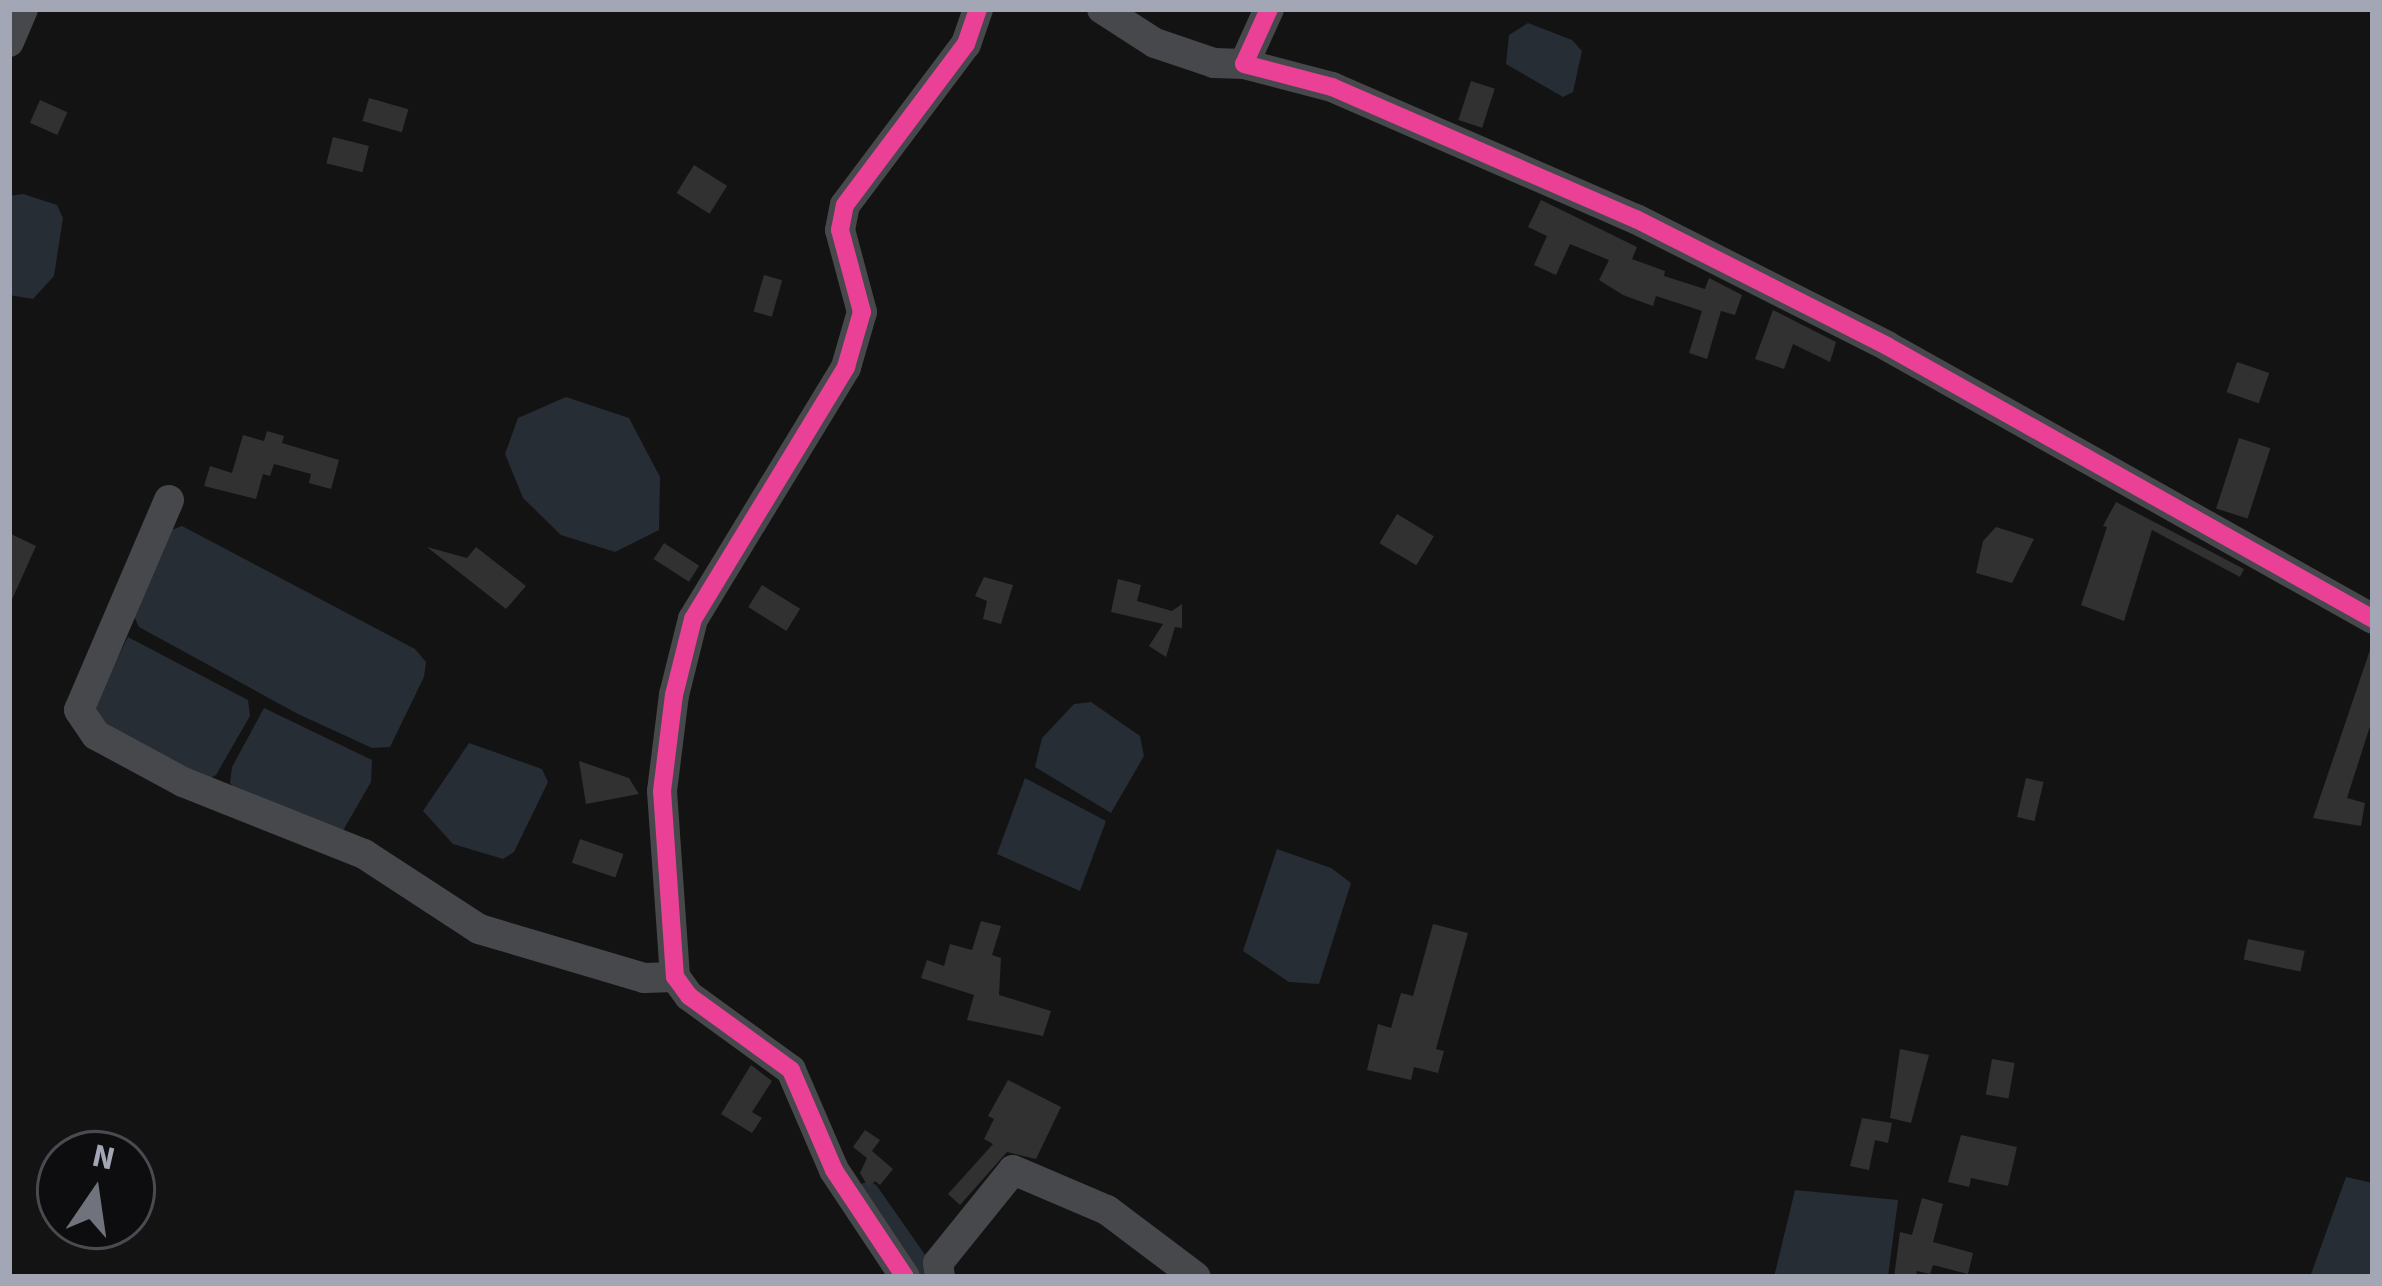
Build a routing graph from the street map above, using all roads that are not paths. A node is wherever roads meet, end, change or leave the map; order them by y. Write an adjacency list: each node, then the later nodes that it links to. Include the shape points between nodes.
1 (23, 9): 5 (street)
2 (978, 9): 9 (street, via 966,44 844,205 840,230 862,312 846,367 693,619 662,791)
3 (1102, 9): 6 (street, via 1155,44)
4 (1269, 9): 6 (street)
5 (9, 42)
6 (1244, 64): 8 (street, via 1332,87 1636,219 1887,346)
7 (169, 500): 9 (street, via 79,710 96,735 183,782 364,854 478,929 644,978)
8 (2373, 619)
9 (675, 977): 10 (street, via 790,1070 834,1170)
10 (905, 1277)
11 (940, 1277): 12 (street, via 938,1263 1012,1170 1107,1210)
12 (1196, 1277)

